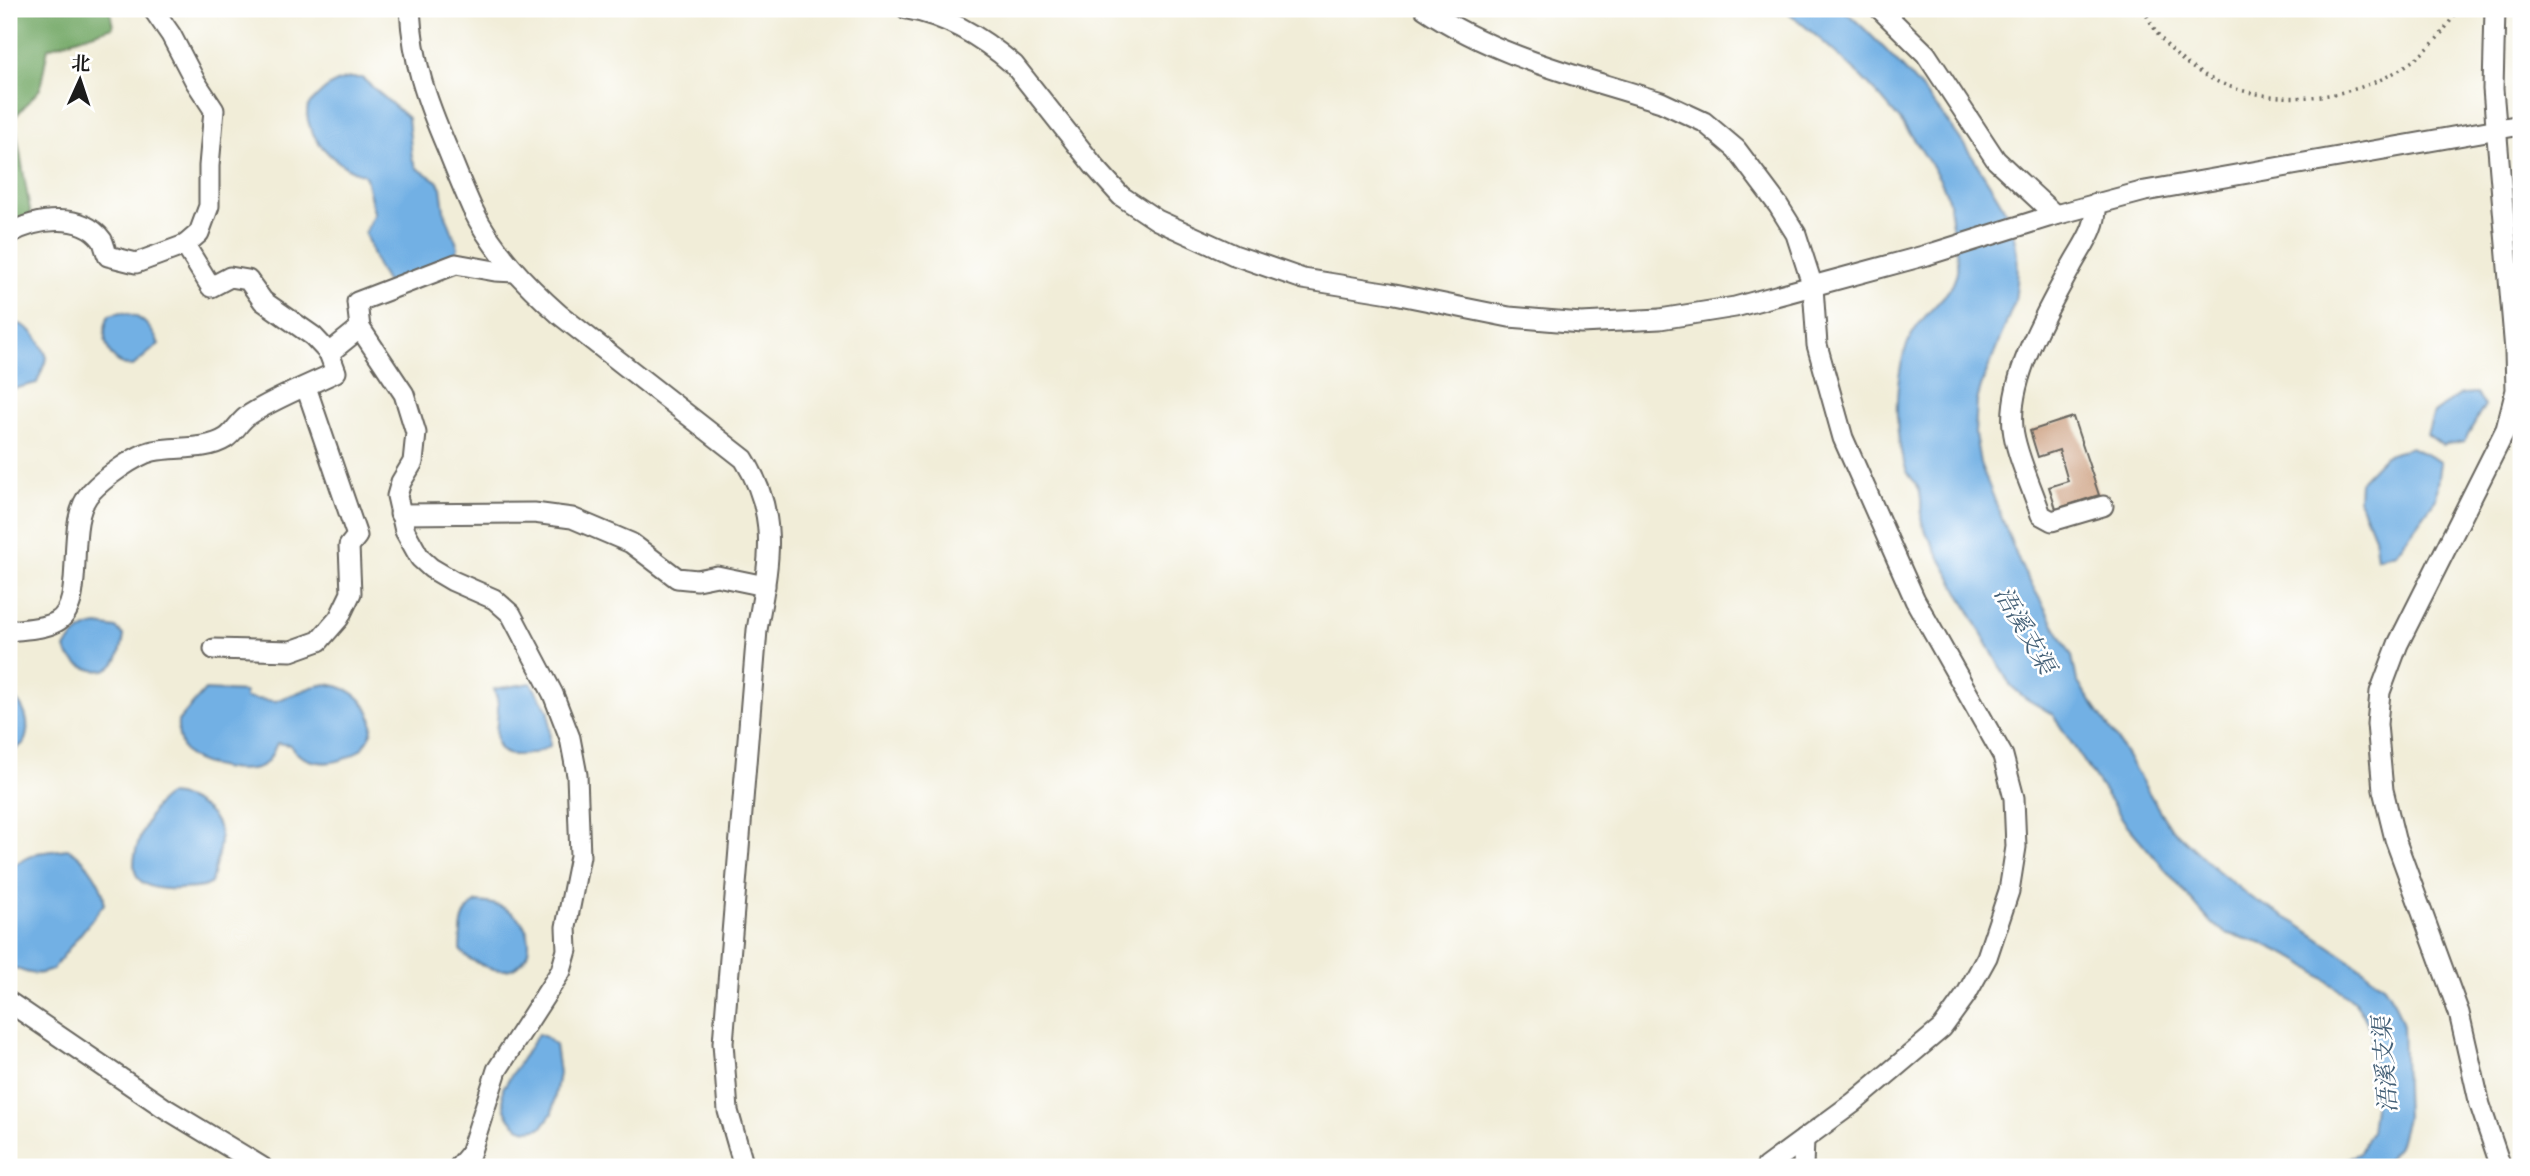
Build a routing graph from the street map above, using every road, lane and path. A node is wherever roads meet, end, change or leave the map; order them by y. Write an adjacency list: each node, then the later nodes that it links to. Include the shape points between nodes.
1 (153, 9): 14 (street, via 214,110 209,206 199,233)
2 (410, 9): 15 (street, via 425,98 472,209)
3 (906, 9): 16 (street, via 962,28 998,51 1107,182 1138,209 1234,255 1303,279 1508,317 1581,323 1698,315)
4 (1425, 9): 16 (street, via 1469,37 1517,57 1661,102 1704,122 1736,149 1778,205 1796,234)
5 (1880, 9): 12 (street, via 1926,54 1996,160)
6 (2144, 9): 7 (path, via 2164,42 2203,76 2237,91 2274,97 2316,96 2381,79 2434,42)
7 (2457, 9)
8 (2495, 9): 10 (street)
9 (2521, 125): 10 (street)
10 (2497, 130): 11 (street); 32 (street, via 2516,371 2512,410 2398,644 2381,692 2377,724 2382,790 2395,839 2459,1013 2480,1105)
11 (2096, 203): 12 (street); 20 (street, via 2094,227 2026,360 2012,426 2041,515 2052,521)
12 (2052, 216): 16 (street)
13 (9, 234): 14 (street, via 22,226 61,220 88,229 102,240 108,256 136,263)
14 (185, 245): 18 (street, via 211,287 230,277 248,280 263,301)
15 (515, 272): 17 (street, via 456,264 357,302); 22 (street, via 560,315 744,459 767,509)
16 (1813, 287): 26 (street, via 1817,345 1843,438 1915,600 2003,756 2016,822 2006,902 1987,957 1966,995 1942,1028)
17 (360, 328): 18 (street); 21 (street, via 404,394 416,433 413,462 397,496)
18 (329, 353): 19 (street, via 336,372)
19 (306, 387): 23 (street, via 247,416 228,437 150,452 116,471 81,505 72,598 65,615 47,625); 24 (street, via 357,536 349,546 351,593 339,618 319,641 291,651)
20 (2103, 506)
21 (400, 514): 22 (street, via 534,513 572,519 631,543 677,578 717,576); 28 (street, via 405,531 430,568 494,599 511,614 553,694 570,738 577,775 580,856 566,927 566,957 497,1070 470,1154)
22 (765, 586): 29 (street, via 757,630 723,1043 728,1111)
23 (9, 631)
24 (214, 649)
25 (9, 1002): 27 (street, via 163,1107)
26 (1804, 1139): 30 (street); 31 (street)
27 (262, 1167)
28 (458, 1167)
29 (744, 1167)
30 (1766, 1167)
31 (1803, 1167)
32 (2501, 1167)

